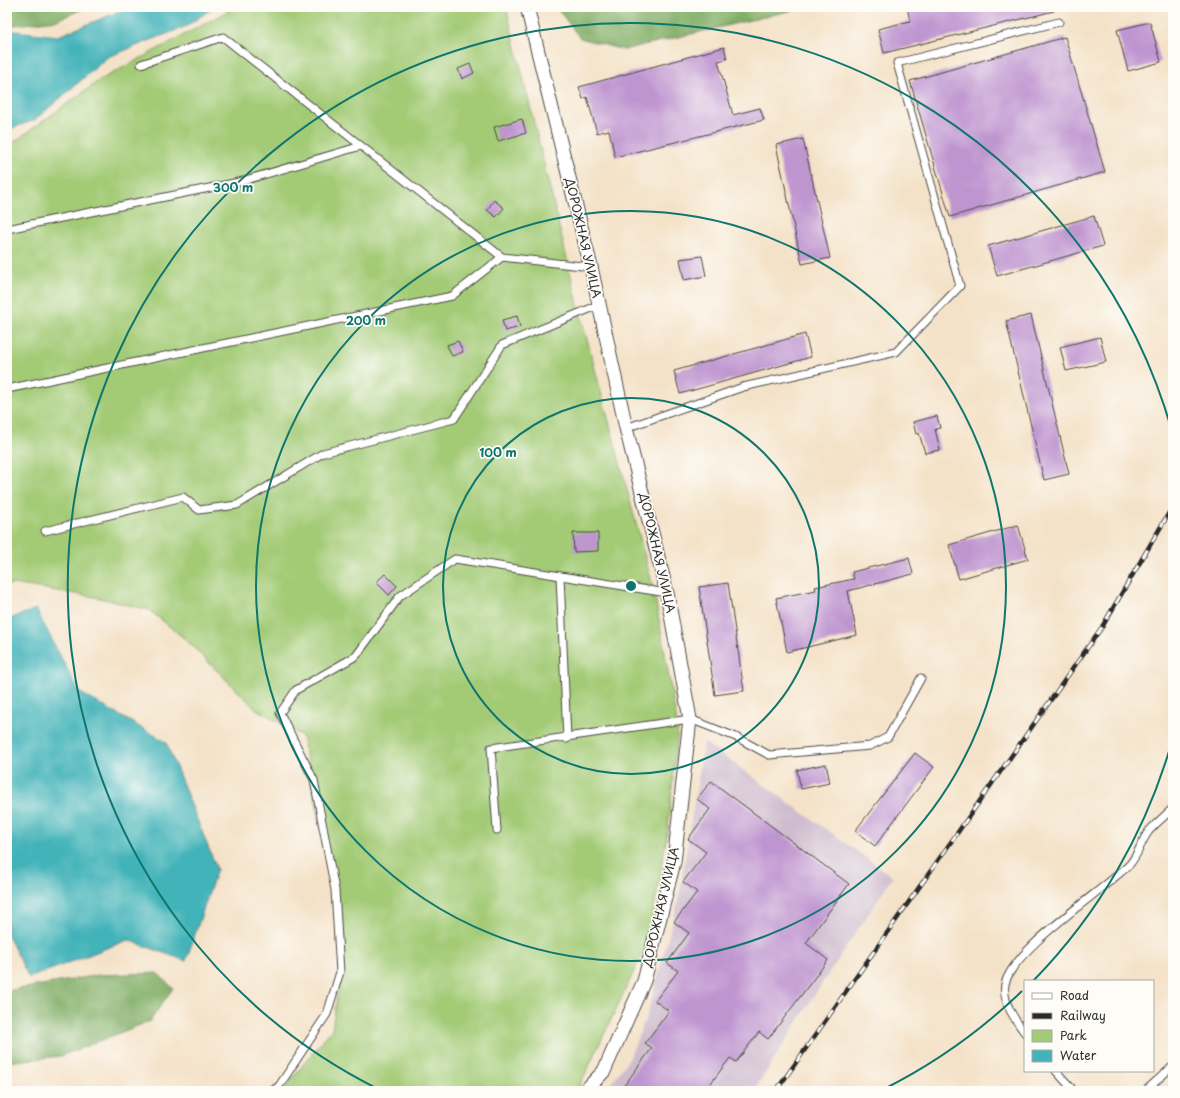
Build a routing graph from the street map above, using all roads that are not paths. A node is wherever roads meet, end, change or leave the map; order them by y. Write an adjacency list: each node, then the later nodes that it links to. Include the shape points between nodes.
1 (527, 7): 7 (street, ДОРОЖНАЯ УЛИЦА)
2 (1060, 22): 10 (lane, via 897,63 960,286 896,352 743,388)
3 (141, 64): 4 (lane, via 223,37)
4 (361, 146): 5 (lane, via 239,182); 6 (lane)
5 (7, 229)
6 (502, 257): 7 (lane); 9 (lane, via 452,296)
7 (591, 267): 8 (street, ДОРОЖНАЯ УЛИЦА)
8 (600, 305): 10 (street, ДОРОЖНАЯ УЛИЦА); 11 (lane, via 502,345 454,419 323,454 237,505 199,510 183,497)
9 (7, 389)
10 (626, 428): 13 (street, ДОРОЖНАЯ УЛИЦА)
11 (45, 531)
12 (560, 576): 13 (lane); 16 (lane); 22 (lane, via 456,558 400,596 356,656 296,690 280,713 314,780 335,890 340,972 327,1014 279,1086)
13 (667, 593): 15 (street, ДОРОЖНАЯ УЛИЦА)
14 (921, 678): 15 (lane, via 888,737 870,746 769,755 736,737)
15 (690, 719): 16 (lane); 23 (street, ДОРОЖНАЯ УЛИЦА, via 674,862 644,981 604,1070)
16 (567, 739): 18 (lane, via 491,748)
17 (1173, 808): 19 (lane, via 1148,831 1130,864 1035,943 1016,963 1005,986 1006,999 1013,1017)
18 (497, 830)
19 (1024, 1032)
20 (1173, 1066): 25 (lane)
21 (1057, 1072): 24 (lane)
22 (272, 1091)
23 (585, 1091)
24 (1074, 1091)
25 (1145, 1091)

